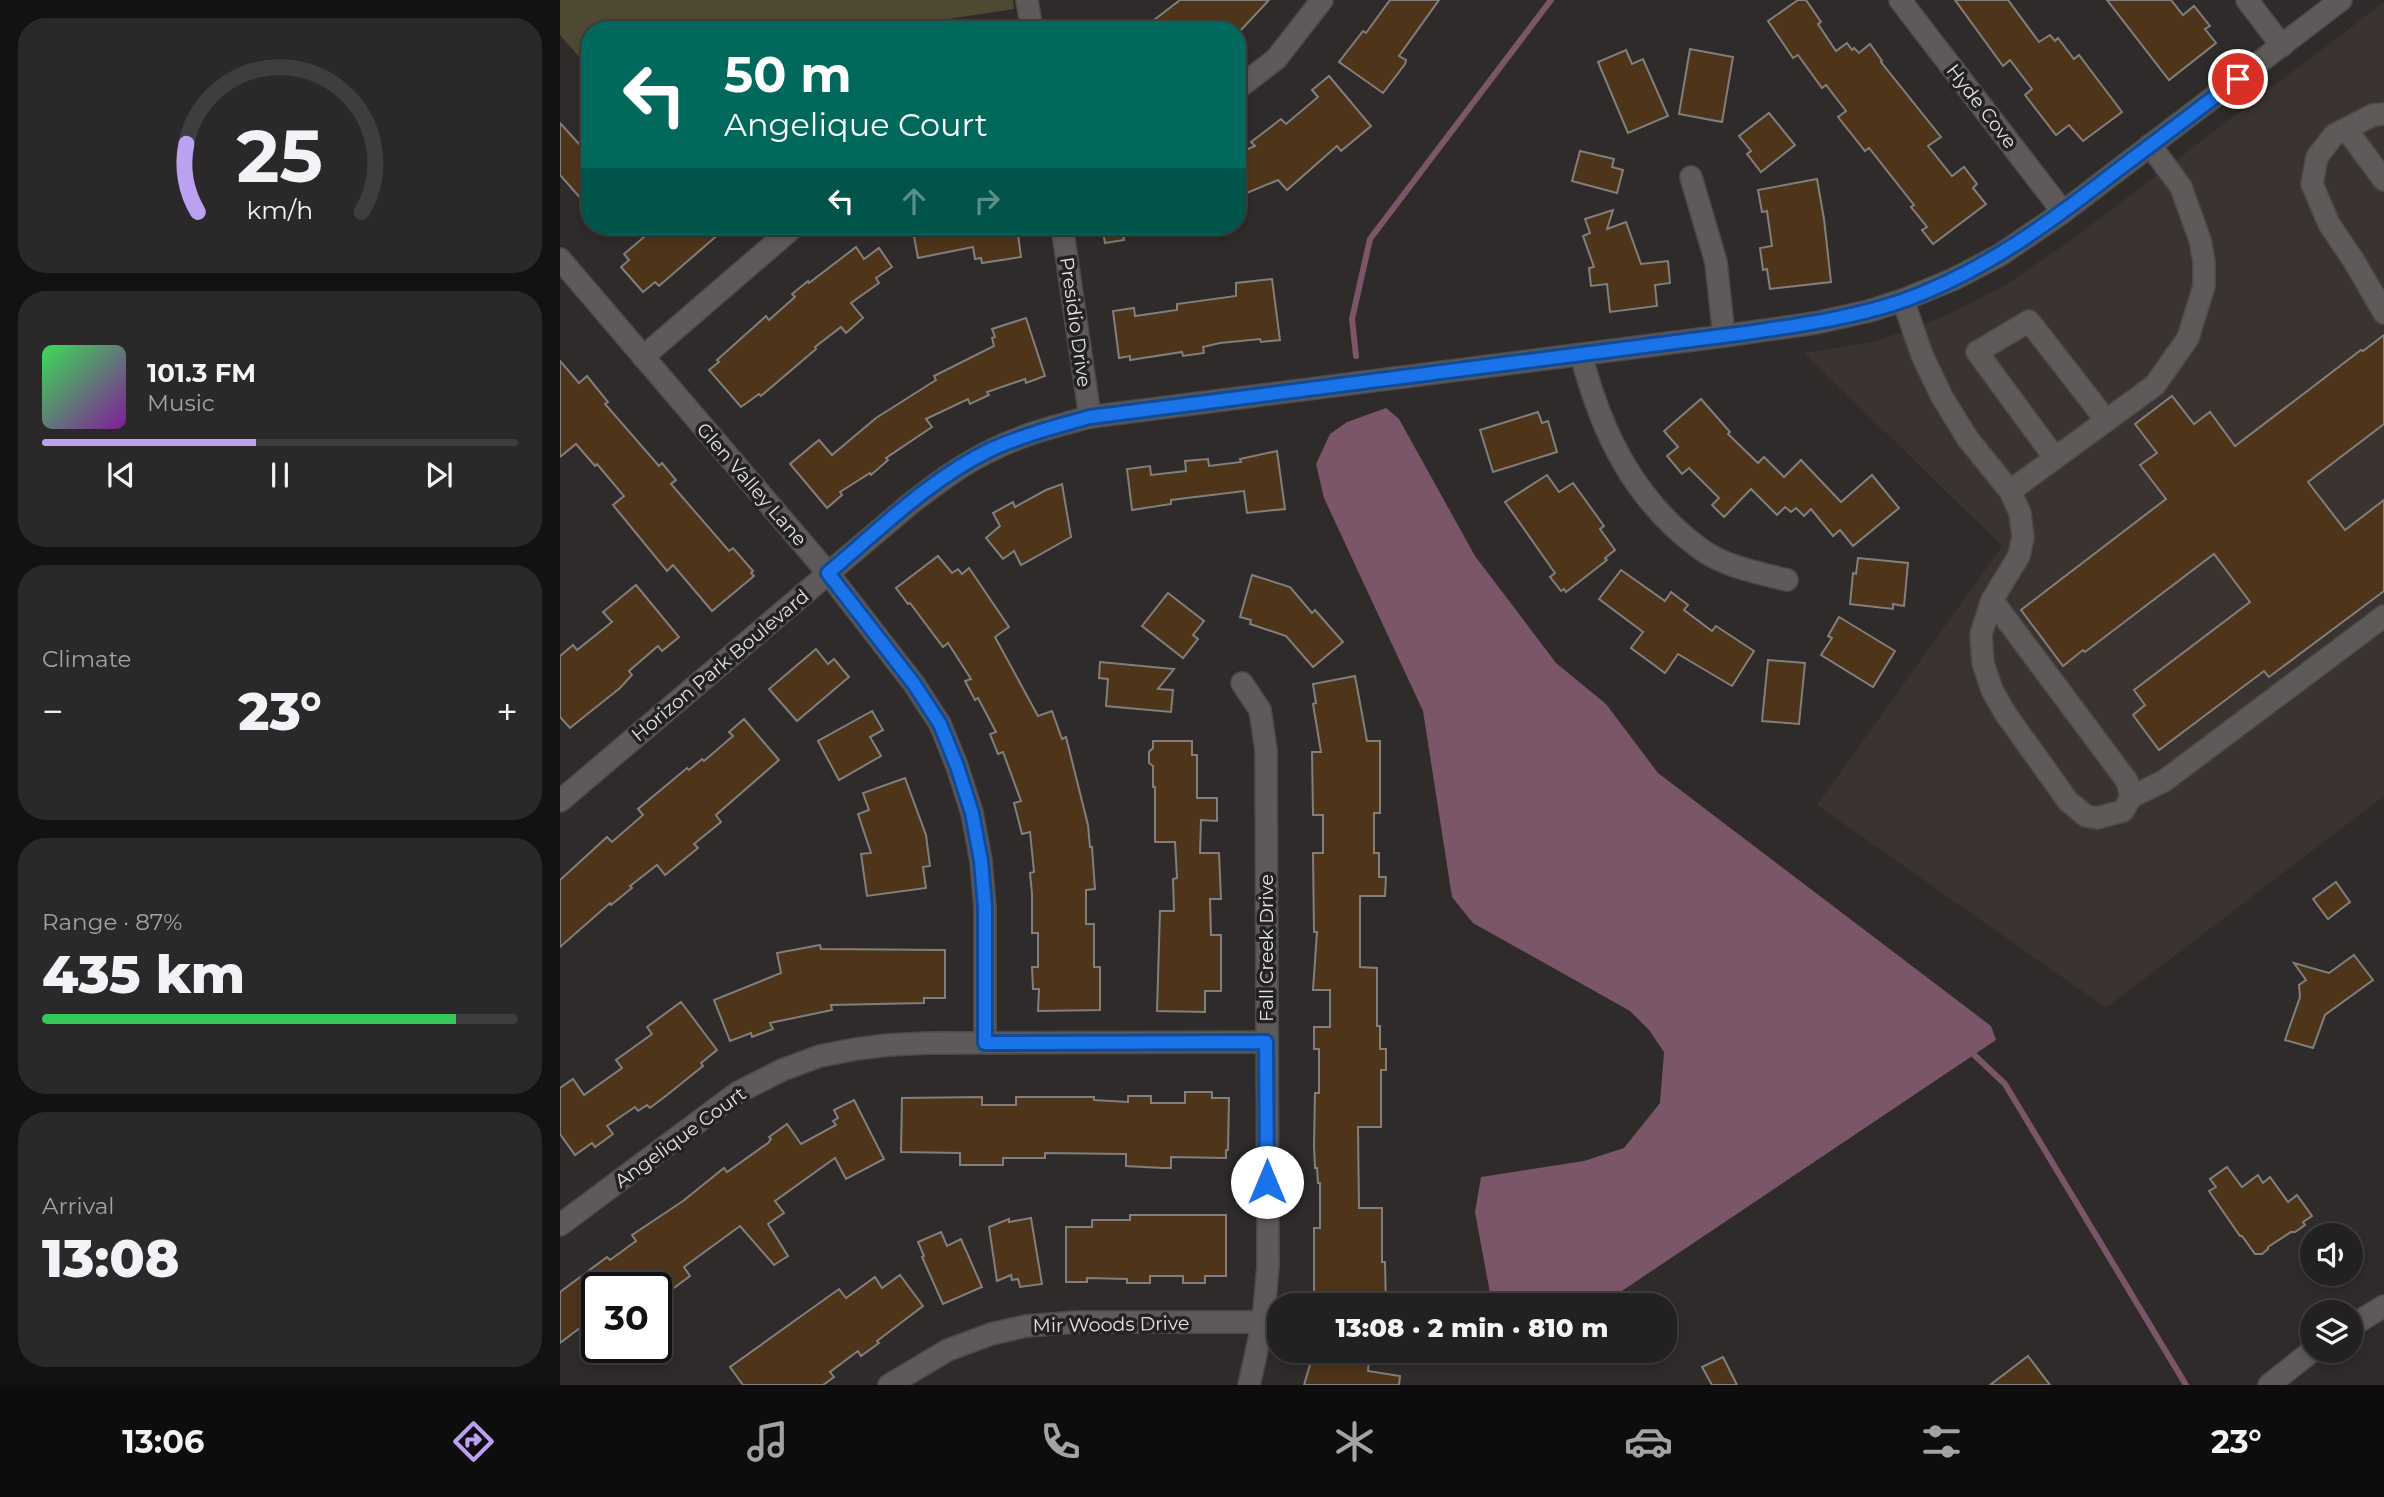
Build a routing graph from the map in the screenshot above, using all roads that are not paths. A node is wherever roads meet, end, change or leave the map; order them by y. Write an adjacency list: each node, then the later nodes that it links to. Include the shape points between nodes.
1 (1027, 0): 6 (street)
2 (1322, 0): 8 (street, via 1276,60)
3 (1900, 0): 14 (street, Hyde Cove)
4 (2248, 0): 7 (street)
5 (2341, 0): 7 (street, Horizon Park Boulevard)
6 (1030, 21)
7 (2282, 46): 11 (street, Horizon Park Boulevard)
8 (1246, 82)
9 (2384, 114): 10 (street)
10 (2346, 129): 13 (street); 19 (street, via 2334,135 2317,156 2312,184 2329,224)
11 (2150, 145): 14 (street, Horizon Park Boulevard); 24 (street, via 2181,187 2192,213 2204,262 2204,286 2188,338 2174,361 2155,385)
12 (1690, 177): 20 (street, via 1716,262)
13 (2384, 180)
14 (2063, 212): 18 (street, Horizon Park Boulevard, via 2000,255)
15 (785, 235): 22 (street)
16 (1063, 235): 23 (street, Presidio Drive)
17 (560, 259): 22 (street, Glen Valley Lane)
18 (1903, 300): 20 (street, Horizon Park Boulevard, via 1815,323); 26 (street, via 1942,397 1968,439)
19 (2384, 313)
20 (1724, 336): 21 (street, Horizon Park Boulevard)
21 (1581, 354): 23 (street, Horizon Park Boulevard); 28 (street, via 1609,439 1665,517 1703,551 1744,570)
22 (643, 357): 27 (street, Glen Valley Lane)
23 (1090, 417): 27 (street, Horizon Park Boulevard, via 1027,435 951,473)
24 (2106, 420): 25 (street); 25 (street, via 2029,321 1977,352)
25 (2055, 458): 26 (street)
26 (2010, 491): 29 (street, via 2020,513 2023,537 2019,556)
27 (828, 573): 33 (street, Horizon Park Boulevard); 35 (street, Glen Valley Lane, via 914,684 940,724 957,766 981,861)
28 (1787, 580)
29 (1992, 600): 32 (street, via 2127,781); 32 (street, via 1980,634 1983,663 2005,713 2068,801 2086,816 2123,811)
30 (2384, 616): 32 (street, via 2164,781)
31 (1242, 683): 34 (street, Fall Creek Drive, via 1260,710 1266,750)
32 (2131, 797)
33 (560, 801)
34 (1266, 1042): 35 (street, Angelique Court); 39 (street, Fall Creek Drive, via 1268,1266)
35 (985, 1043): 36 (street, Angelique Court, via 856,1049 782,1070 737,1093)
36 (560, 1225)
37 (2384, 1306): 38 (street)
38 (2363, 1319)
39 (1263, 1322): 41 (street, Mir Woods Drive, via 1026,1326 948,1350); 42 (street, Fall Creek Drive)
40 (2300, 1360): 43 (street)
41 (889, 1385)
42 (1249, 1385)
43 (2269, 1385)

